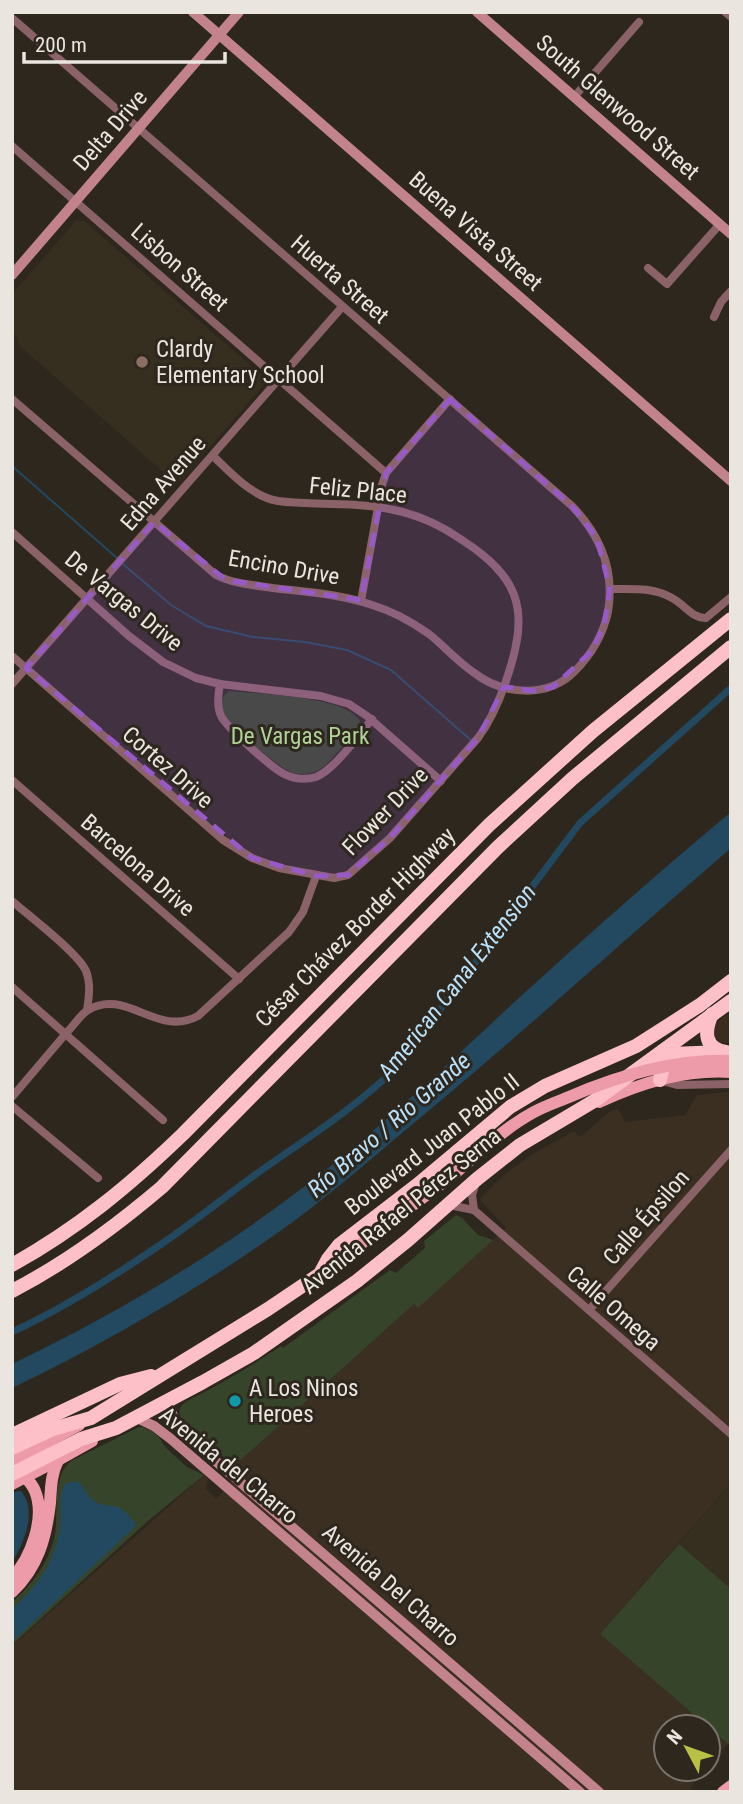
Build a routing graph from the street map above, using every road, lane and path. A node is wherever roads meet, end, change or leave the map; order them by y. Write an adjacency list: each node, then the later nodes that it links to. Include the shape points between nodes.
1 (193, 12): 8 (street, Buena Vista Street)
2 (239, 12): 8 (street, Delta Drive)
3 (477, 12): 9 (street, South Glenwood Street)
4 (726, 12): 5 (street)
5 (731, 17)
6 (12, 18): 10 (street, Huerta Street)
7 (639, 22): 9 (street)
8 (219, 35): 10 (street, Delta Drive); 25 (street, Buena Vista Street)
9 (574, 97): 13 (street, South Glenwood Street)
10 (139, 129): 12 (street, Delta Drive); 18 (street, Huerta Street)
11 (12, 146): 12 (street, Lisbon Street)
12 (76, 202): 16 (street, Delta Drive); 20 (street, Lisbon Street)
13 (720, 225): 14 (street, South Glenwood Street); 15 (street, via 667,284)
14 (731, 234)
15 (648, 268)
16 (13, 272)
17 (731, 291): 19 (street)
18 (342, 307): 20 (street, Edna Avenue); 22 (street, Huerta Street)
19 (714, 317)
20 (280, 379): 23 (street, Edna Avenue); 24 (street, Lisbon Street)
21 (12, 399): 27 (street, Encino Drive)
22 (450, 399): 24 (street); 29 (street, Huerta Street, via 583,517 602,549)
23 (213, 456): 26 (street, Feliz Place, via 268,499); 27 (street, Edna Avenue)
24 (386, 473): 26 (street)
25 (731, 481)
26 (379, 507): 32 (street); 39 (street, Feliz Place, via 438,525 484,555 505,576 519,623)
27 (155, 522): 31 (street, Edna Avenue); 32 (street, Encino Drive, via 226,580)
28 (12, 532): 31 (street, De Vargas Drive)
29 (610, 589): 30 (street, via 661,593 702,618); 39 (street, via 599,639 573,674 545,690)
30 (731, 597)
31 (88, 599): 36 (street, Edna Avenue); 38 (street, De Vargas Drive, via 163,662)
32 (360, 601): 39 (street, Encino Drive, via 408,621 472,672)
33 (731, 619): 65 (highway, César Chávez Border Highway, via 593,731 489,824 147,1169 86,1219)
34 (731, 647): 67 (highway, César Chávez Border Highway, via 572,778 506,839 162,1187 71,1257)
35 (12, 656): 36 (street, Cortez Drive)
36 (26, 668): 37 (street, Edna Avenue); 43 (street, Cortez Drive, via 223,840 265,863)
37 (12, 684)
38 (220, 684): 40 (street, De Vargas Drive, via 321,696 349,704); 40 (street, via 220,712 227,725 278,771 293,778 313,777 327,770)
39 (504, 687): 42 (street, Flower Drive, via 486,727)
40 (372, 719): 42 (street, De Vargas Drive)
41 (12, 780): 45 (street, Barcelona Drive)
42 (441, 780): 43 (street, Flower Drive, via 352,873)
43 (316, 876): 45 (street, via 295,925)
44 (12, 901): 49 (street, via 84,968 89,981)
45 (239, 979): 49 (street, via 198,1016 183,1023 167,1022 122,1005)
46 (731, 981): 66 (highway, Boulevard Juan Pablo II, via 636,1046 545,1086 510,1107 339,1245)
47 (12, 987): 51 (street)
48 (731, 1001): 50 (highway)
49 (87, 1010): 51 (street)
50 (712, 1014): 52 (highway, via 706,1035); 58 (highway)
51 (65, 1034): 56 (street); 59 (street)
52 (728, 1055): 54 (highway, via 671,1054 665,1059); 66 (main road, Avenida Rafael Pérez Serna, bridge, via 655,1067 535,1111)
53 (731, 1072): 54 (main road, Avenida Rafael Pérez Serna)
54 (660, 1080): 55 (street, via 677,1085); 58 (main road, Avenida Rafael Pérez Serna)
55 (731, 1084)
56 (12, 1097)
57 (12, 1106): 61 (street)
58 (577, 1112): 62 (highway, Avenida Rafael Pérez Serna, via 520,1145)
59 (163, 1119)
60 (731, 1150): 68 (street, Calle Épsilon)
61 (98, 1178)
62 (477, 1179): 63 (highway, Avenida Rafael Pérez Serna); 64 (street)
63 (448, 1205): 64 (street); 70 (highway, Avenida Rafael Pérez Serna, via 313,1312 254,1353)
64 (474, 1210): 68 (street, Calle Omega)
65 (12, 1265)
66 (320, 1274): 69 (highway, Avenida Rafael Pérez Serna)
67 (12, 1291)
68 (589, 1310): 74 (street, Calle Omega)
69 (166, 1371): 71 (highway, Avenida Rafael Pérez Serna); 75 (highway, via 120,1384)
70 (167, 1402): 72 (highway, Avenida Rafael Pérez Serna); 84 (street, Avenida Del Charro, via 177,1425 190,1439)
71 (91, 1418): 75 (highway, Avenida Rafael Pérez Serna); 77 (main road)
72 (137, 1418): 73 (highway, Avenida Rafael Pérez Serna); 83 (street, Avenida del Charro, via 163,1432)
73 (116, 1428): 76 (main road); 78 (highway, Avenida Rafael Pérez Serna, via 81,1439)
74 (731, 1434)
75 (14, 1443)
76 (58, 1460): 78 (main road); 81 (main road, via 52,1473 44,1542 29,1573)
77 (12, 1461)
78 (19, 1476): 79 (main road); 80 (main road, via 35,1490 37,1524 28,1557)
79 (12, 1484)
80 (12, 1578)
81 (12, 1592)
82 (731, 1786): 85 (main road)
83 (580, 1792)
84 (598, 1792)
85 (723, 1792)

